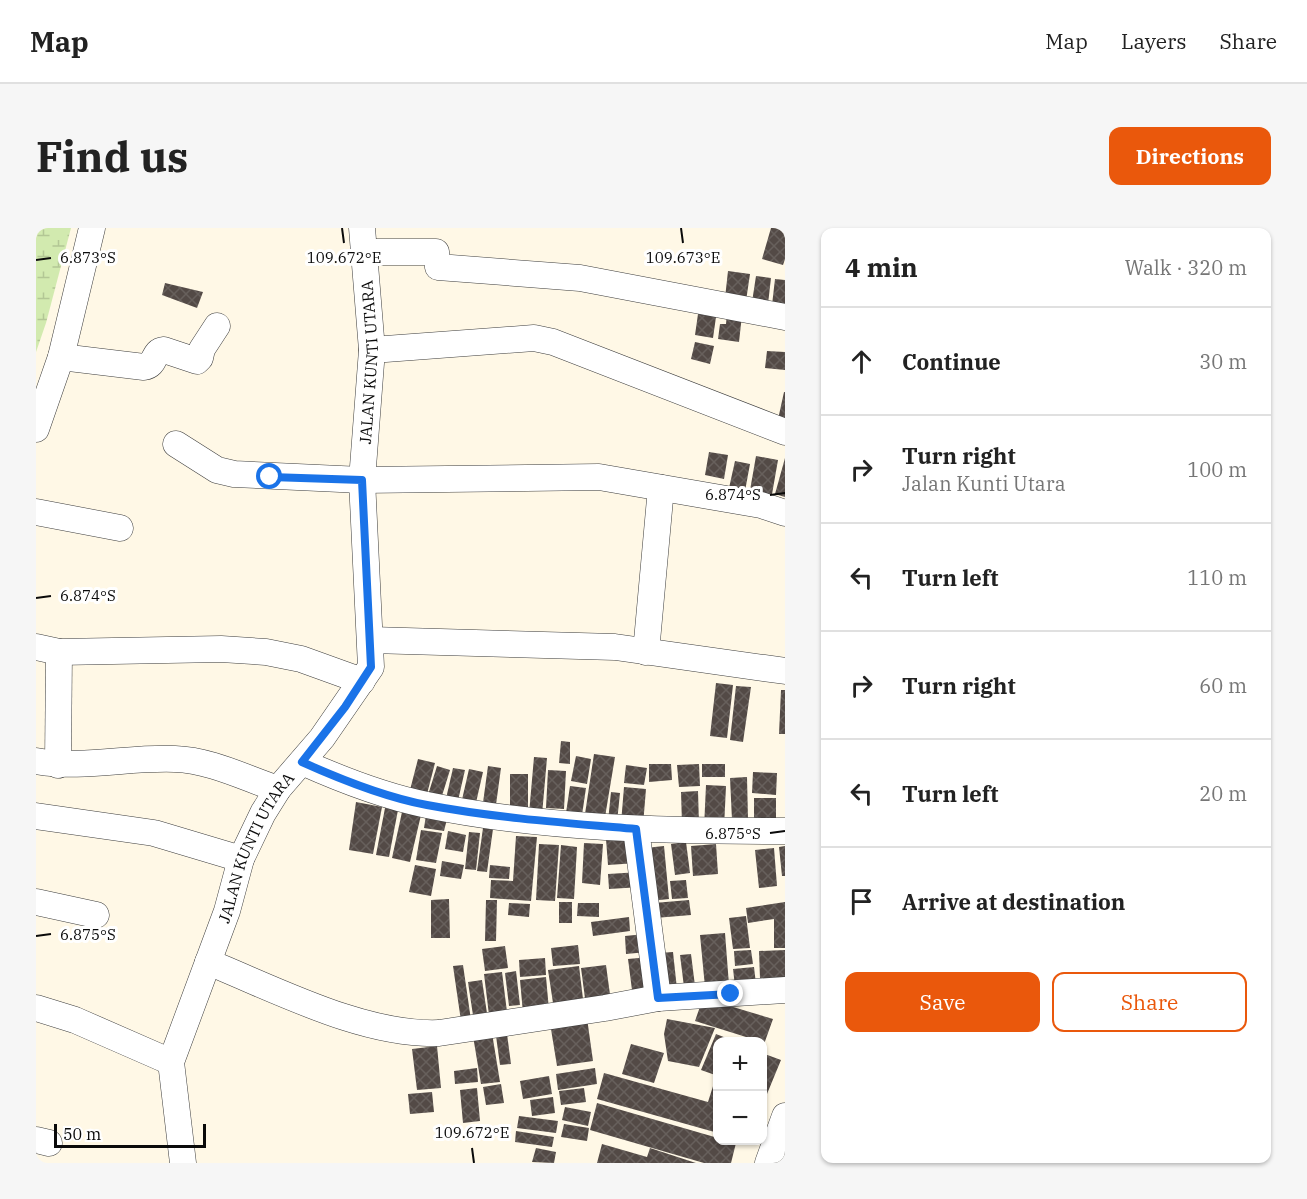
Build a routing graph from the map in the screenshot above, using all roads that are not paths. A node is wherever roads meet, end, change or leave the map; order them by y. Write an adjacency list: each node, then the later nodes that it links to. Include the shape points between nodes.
1 (92, 228): 6 (street)
2 (363, 240): 3 (street, via 410,251 436,252 438,267 580,278); 5 (street, JALAN KUNTI UTARA)
3 (785, 317)
4 (217, 326): 6 (street, via 197,361 164,350 159,350 154,362 144,367)
5 (372, 350): 8 (street, via 534,338); 10 (street, JALAN KUNTI UTARA)
6 (61, 357): 7 (street)
7 (36, 429)
8 (785, 432)
9 (176, 444): 10 (street, via 218,470 234,474)
10 (362, 480): 11 (street, via 599,477); 15 (street, JALAN KUNTI UTARA)
11 (661, 488): 13 (street, via 761,505); 17 (street)
12 (36, 512): 14 (street)
13 (785, 513)
14 (120, 528)
15 (371, 640): 17 (street, via 615,647); 19 (street, JALAN KUNTI UTARA, via 371,667)
16 (47, 650): 19 (street, via 266,652 301,658); 21 (street)
17 (646, 652): 18 (street)
18 (785, 671)
19 (362, 681): 20 (street, JALAN KUNTI UTARA)
20 (302, 762): 22 (street, JALAN KUNTI UTARA); 24 (street, via 351,784 425,805 523,820)
21 (47, 763): 22 (street, via 176,759 204,763)
22 (278, 789): 26 (street, JALAN KUNTI UTARA)
23 (36, 816): 26 (street, via 154,833)
24 (636, 829): 25 (street); 31 (street)
25 (785, 831)
26 (241, 859): 29 (street, JALAN KUNTI UTARA)
27 (36, 902): 28 (street)
28 (96, 915)
29 (208, 962): 31 (street, via 349,1020 422,1033); 33 (street, JALAN KUNTI UTARA)
30 (785, 990): 31 (street)
31 (658, 998)
32 (36, 1008): 33 (street, via 75,1020)
33 (171, 1062): 35 (street, JALAN KUNTI UTARA)
34 (785, 1116): 36 (street)
35 (183, 1163)
36 (768, 1163)

